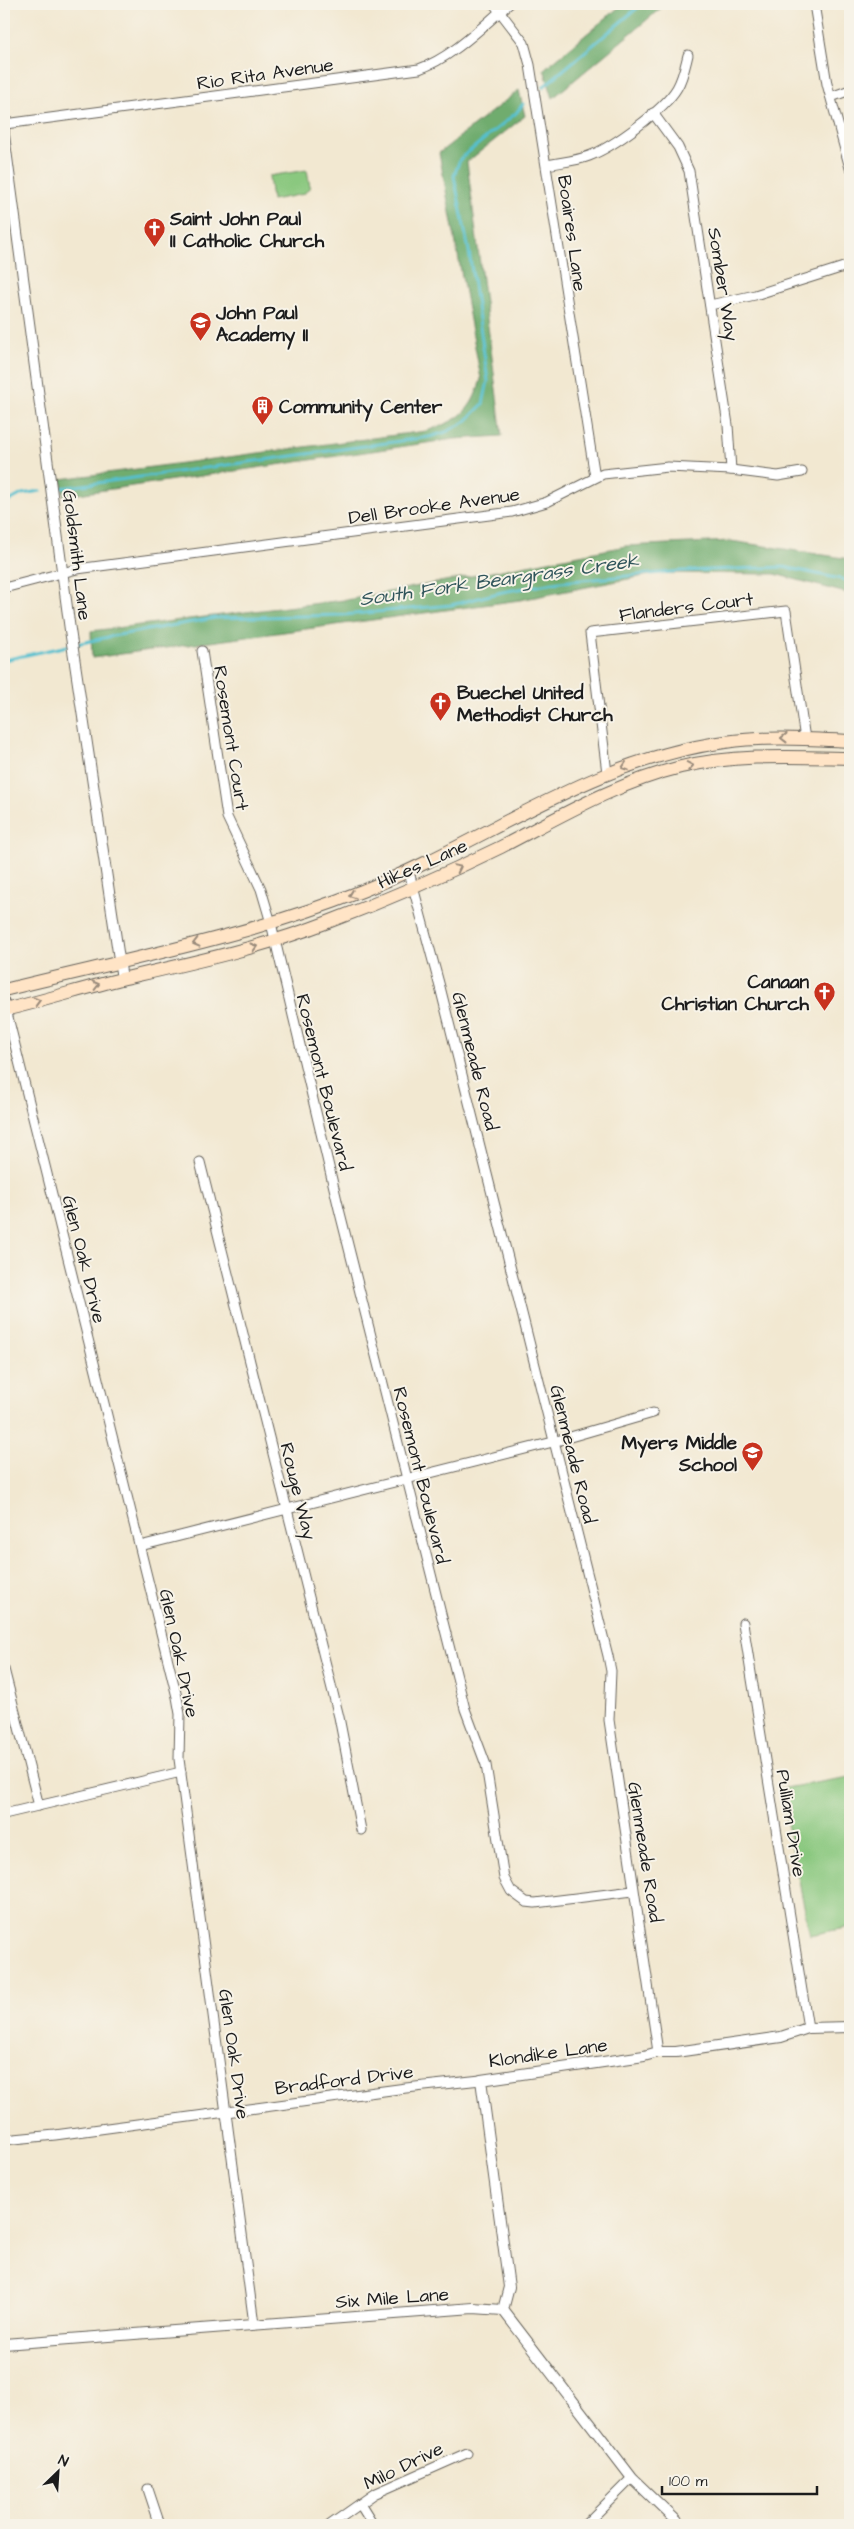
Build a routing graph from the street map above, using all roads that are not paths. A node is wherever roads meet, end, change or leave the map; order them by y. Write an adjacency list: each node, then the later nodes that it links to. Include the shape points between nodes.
1 (494, 4): 4 (street, Boaires Lane)
2 (509, 4): 4 (street, Rio Rita Avenue)
3 (814, 4): 7 (street)
4 (500, 11): 10 (street, Rio Rita Avenue, via 441,60 419,69); 11 (street, Boaires Lane, via 527,49)
5 (688, 55): 9 (street, via 676,90)
6 (850, 90): 7 (street)
7 (831, 97): 12 (street)
8 (4, 103): 10 (street, Goldsmith Lane)
9 (653, 113): 11 (street, via 607,148 587,157); 14 (street, Somber Way, via 678,147 689,171)
10 (4, 131): 18 (street, Goldsmith Lane)
11 (547, 165): 17 (street, Boaires Lane)
12 (850, 168)
13 (850, 265): 14 (street, via 755,295)
14 (710, 305): 15 (street, Somber Way, via 728,425)
15 (731, 470): 16 (street, Dell Brooke Avenue, via 778,476); 17 (street, Dell Brooke Avenue, via 668,467)
16 (802, 472)
17 (595, 477): 18 (street, Dell Brooke Avenue, via 547,502 512,512)
18 (64, 572): 19 (street, Dell Brooke Avenue); 29 (street, Goldsmith Lane)
19 (4, 588)
20 (202, 651): 27 (street, Rosemont Court, via 227,817 261,889)
21 (805, 739): 22 (main road, Hikes Lane); 24 (main road, Hikes Lane, one-way to 24, via 757,738 724,742 654,757); 24 (street, Flanders Court, via 786,611 590,634)
22 (850, 741)
23 (850, 758): 26 (main road, Hikes Lane, one-way to 23, via 584,803 644,778 681,767 728,759)
24 (607, 773): 25 (main road, Hikes Lane, via 549,798)
25 (409, 872): 26 (street, Glenmeade Road); 27 (main road, Hikes Lane, one-way to 27)
26 (414, 889): 28 (main road, Hikes Lane); 35 (street, Glenmeade Road)
27 (270, 923): 28 (street, Rosemont Court); 29 (main road, Hikes Lane, one-way to 29)
28 (273, 941): 30 (main road, Hikes Lane, one-way to 28); 36 (street, Rosemont Boulevard)
29 (119, 962): 30 (street, Goldsmith Lane); 31 (main road, Hikes Lane)
30 (122, 979): 32 (main road, Hikes Lane, one-way to 30)
31 (4, 990)
32 (4, 1007): 38 (street, Glen Oak Drive)
33 (200, 1162): 37 (street, Rouge Way)
34 (653, 1413): 35 (street)
35 (552, 1442): 36 (street); 45 (street, Glenmeade Road, via 611,1671 609,1720)
36 (407, 1478): 37 (street); 45 (street, Rosemont Boulevard, via 465,1709 486,1765 507,1885 516,1896 535,1904)
37 (287, 1508): 38 (street); 44 (street, Rouge Way, via 339,1717)
38 (140, 1546): 41 (street, Glen Oak Drive, via 177,1697)
39 (743, 1623): 47 (street, Pulliam Drive)
40 (4, 1669): 42 (street)
41 (181, 1772): 42 (street); 50 (street, Glen Oak Drive)
42 (39, 1806): 43 (street)
43 (4, 1814)
44 (361, 1830)
45 (633, 1892): 48 (street, Glenmeade Road)
46 (850, 2027): 47 (street, Klondike Lane)
47 (808, 2028): 48 (street, Klondike Lane, via 781,2037)
48 (658, 2052): 49 (street, Klondike Lane)
49 (481, 2080): 50 (street, Bradford Drive); 52 (street, Klondike Lane, via 509,2287)
50 (227, 2111): 51 (street, Bradford Drive); 53 (street, Glen Oak Drive)
51 (4, 2140)
52 (503, 2310): 53 (street, Six Mile Lane, via 473,2308); 56 (street)
53 (254, 2324): 54 (street, Six Mile Lane)
54 (4, 2344)
55 (467, 2453): 58 (street, Milo Drive, via 374,2494)
56 (632, 2478): 62 (street); 63 (street)
57 (148, 2489): 59 (street)
58 (360, 2504): 60 (street, Milo Drive); 61 (street)
59 (160, 2525)
60 (330, 2525)
61 (373, 2525)
62 (585, 2525)
63 (682, 2525)

